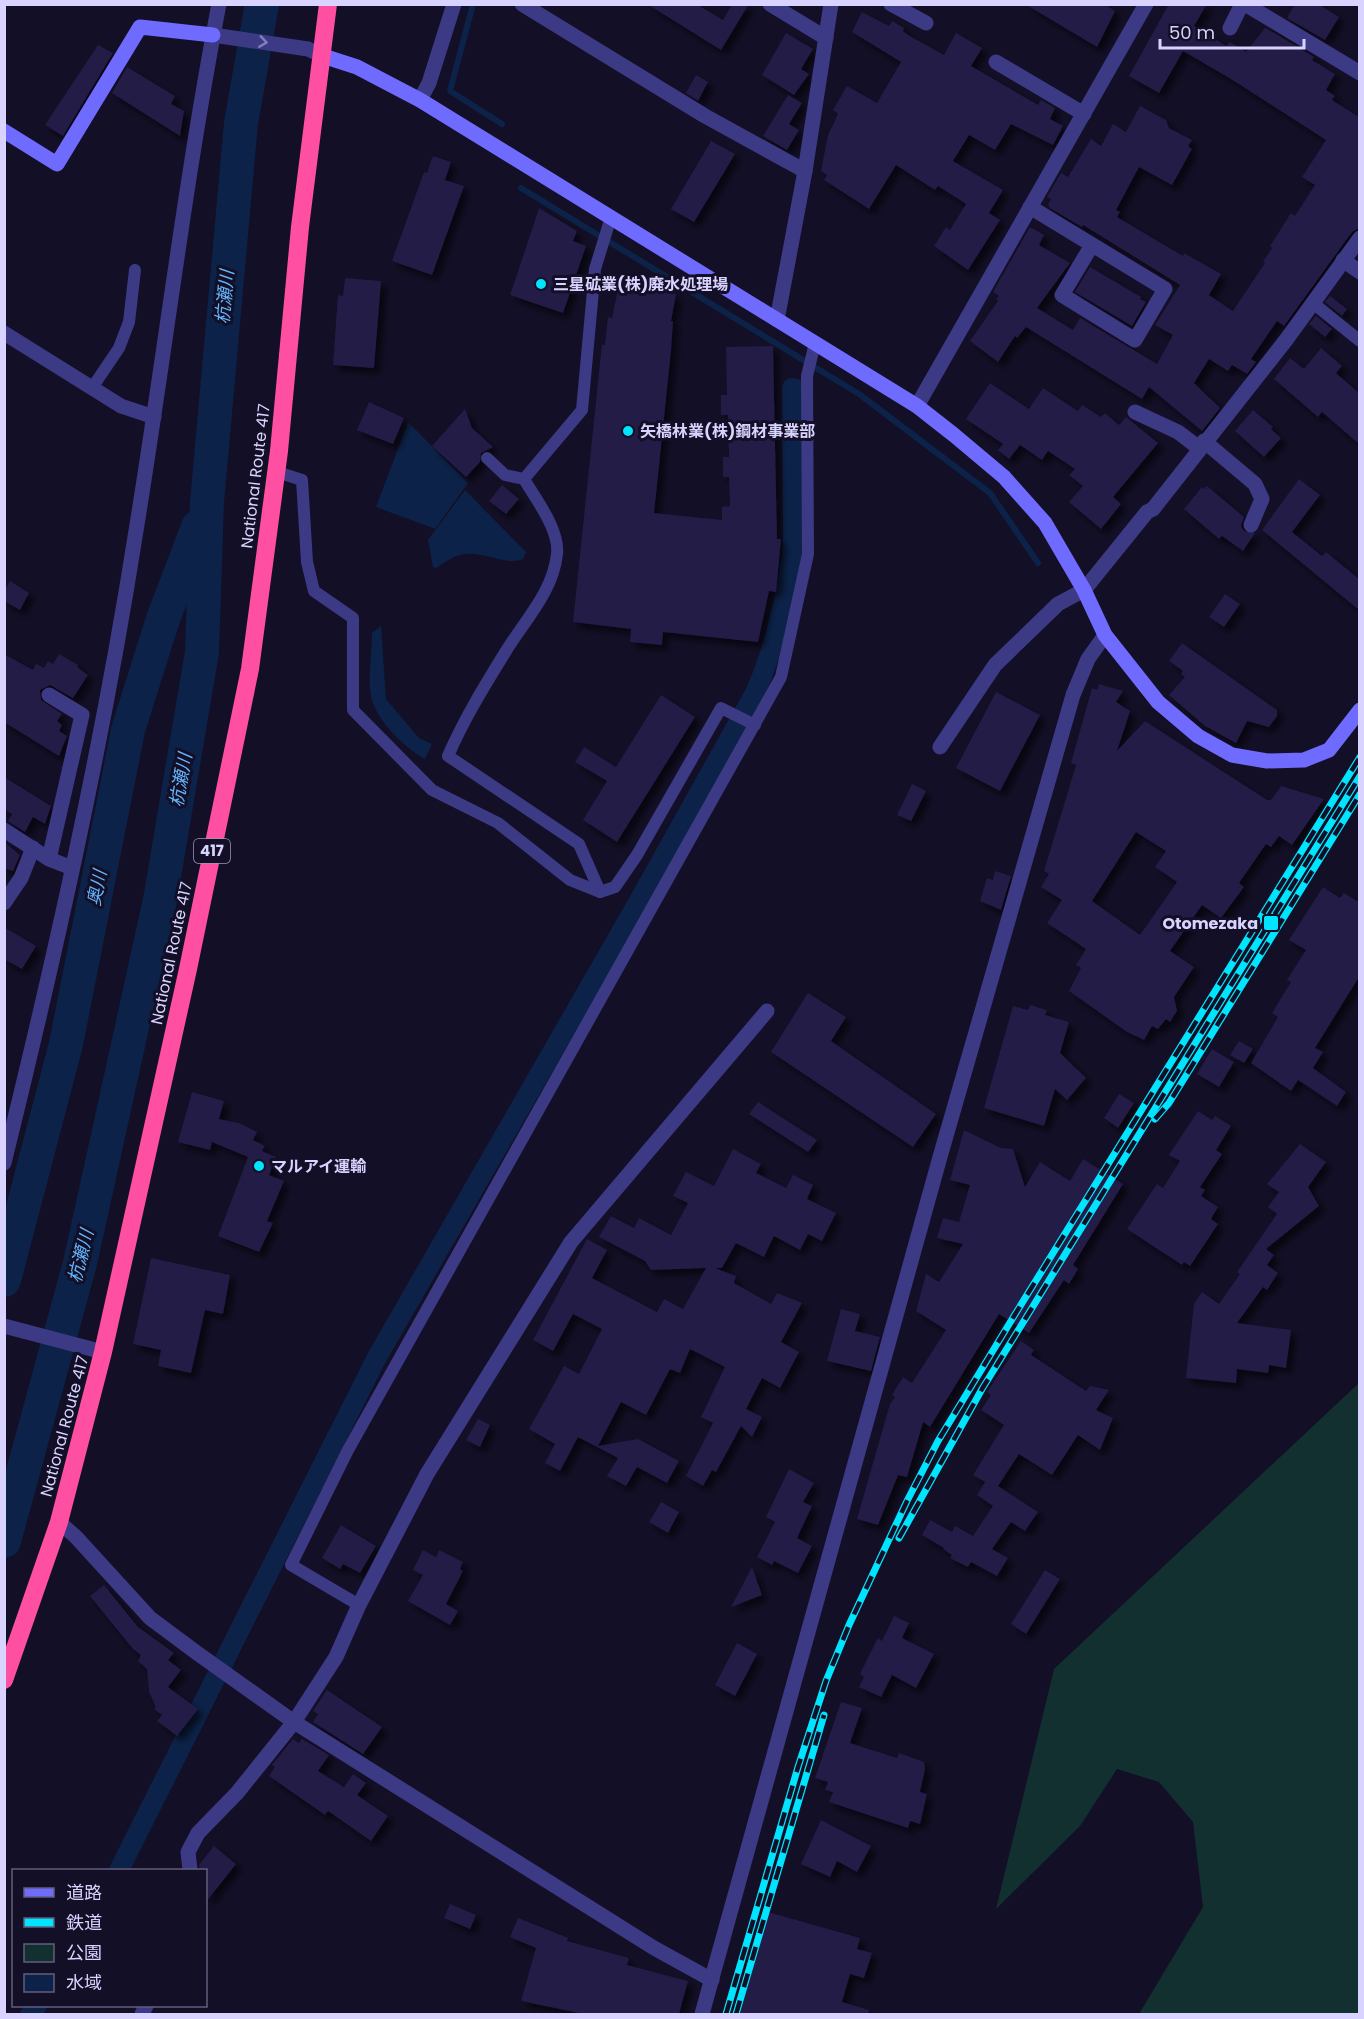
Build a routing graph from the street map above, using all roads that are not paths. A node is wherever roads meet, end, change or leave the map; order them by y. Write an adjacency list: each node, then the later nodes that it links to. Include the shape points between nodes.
1 (219, 4): 12 (street)
2 (328, 4): 14 (highway, National Route 417 / 417)
3 (454, 4): 17 (street)
4 (522, 4): 20 (street, via 705,116)
5 (770, 4): 13 (street)
6 (831, 4): 13 (street)
7 (891, 4): 10 (street)
8 (1146, 4): 18 (street)
9 (1244, 4): 11 (street); 16 (street)
10 (926, 23)
11 (1230, 28)
12 (215, 35): 14 (street, one-way to 14); 19 (street, via 140,27 57,164); 36 (street)
13 (826, 38): 20 (street)
14 (315, 53): 17 (street, via 357,67); 39 (highway, National Route 417 / 417)
15 (996, 62): 18 (street)
16 (1359, 73)
17 (420, 100): 22 (street)
18 (1084, 114): 21 (street)
19 (4, 131)
20 (805, 171): 29 (street)
21 (1030, 207): 24 (street); 34 (street)
22 (609, 224): 29 (street); 40 (lane, via 595,269 582,410)
23 (1359, 238): 25 (street)
24 (1092, 245): 24 (street, via 1165,289 1135,340 1062,295)
25 (1343, 260): 27 (street); 28 (street)
26 (135, 270): 33 (lane, via 129,322 119,348)
27 (1359, 273)
28 (1312, 303): 31 (lane); 37 (street)
29 (777, 320): 32 (street)
30 (4, 333): 33 (street)
31 (1359, 341)
32 (813, 350): 34 (street); 46 (lane, via 808,372 808,554 781,677)
33 (92, 388): 36 (street, via 121,406)
34 (917, 406): 42 (street, via 1011,484 1045,523)
35 (1135, 412): 37 (street)
36 (154, 417): 51 (street, via 135,540)
37 (1202, 444): 41 (street, via 1255,484 1262,499); 42 (street)
38 (487, 458): 40 (lane, via 505,475)
39 (277, 472): 52 (lane, via 302,480 307,562 314,591 353,618 353,710 432,790 498,823 570,880); 57 (highway, National Route 417 / 417, via 250,669 188,969)
40 (524, 479): 52 (lane, via 549,519 558,552 544,596 507,649 461,726 448,756 579,844)
41 (1251, 525)
42 (1084, 590): 43 (street); 47 (street, via 1058,604 995,665)
43 (1105, 635): 45 (street, via 1158,702 1198,736 1232,755 1267,761 1304,760 1329,750); 63 (street, via 1088,659 1069,706)
44 (49, 695): 50 (street, via 82,715)
45 (1359, 710)
46 (755, 725): 52 (lane, via 721,708 637,855 615,887); 59 (lane, via 348,1450 291,1565)
47 (940, 747)
48 (4, 830): 49 (street)
49 (33, 848): 50 (street); 53 (street, via 21,878)
50 (49, 859): 51 (street)
51 (72, 868): 55 (street)
52 (600, 892)
53 (4, 903)
54 (767, 1011): 59 (street, via 571,1242 427,1474)
55 (4, 1163)
56 (5, 1326): 57 (street)
57 (94, 1350): 58 (highway, National Route 417 / 417)
58 (59, 1522): 60 (highway, National Route 417 / 417); 61 (street, via 150,1618)
59 (359, 1605): 61 (street, via 336,1657)
60 (4, 1680)
61 (294, 1722): 62 (street, via 237,1793 198,1833 188,1852); 63 (street, via 644,1942)
62 (190, 1869)
63 (712, 1980): 64 (street)
64 (702, 2014)

